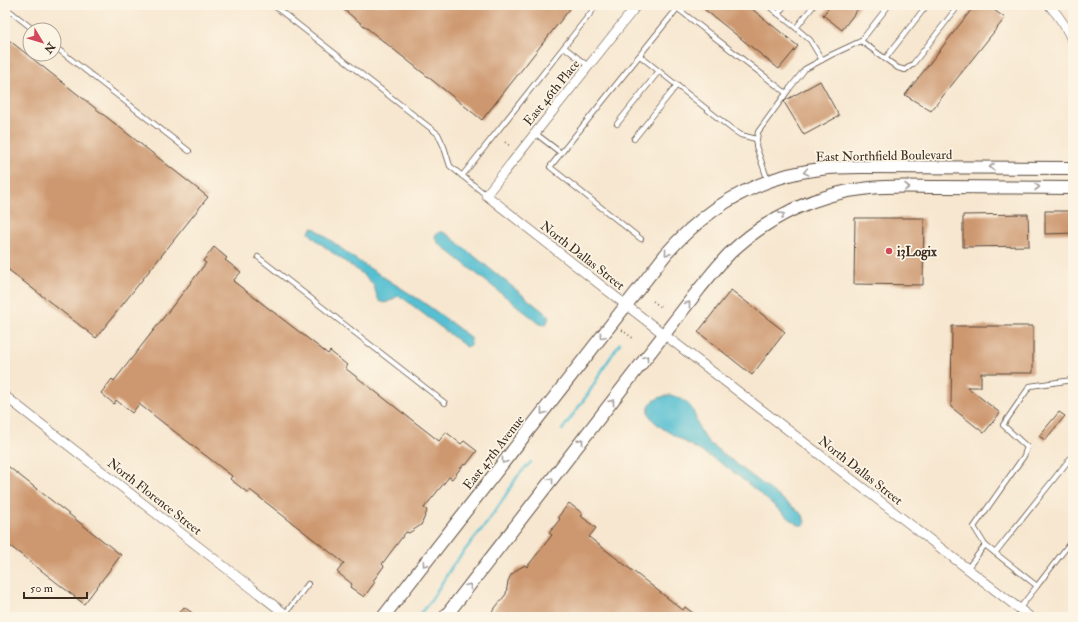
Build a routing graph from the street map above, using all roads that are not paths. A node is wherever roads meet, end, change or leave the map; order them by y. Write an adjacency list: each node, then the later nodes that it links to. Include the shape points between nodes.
1 (273, 5): 34 (lane, via 438,134 450,166)
2 (597, 5): 18 (lane)
3 (637, 5): 23 (street, East 46th Place)
4 (767, 5): 13 (lane)
5 (785, 5): 13 (lane)
6 (814, 5): 15 (lane)
7 (889, 5): 16 (lane)
8 (927, 5): 21 (lane)
9 (959, 5): 21 (lane, via 913,64 905,70)
10 (1049, 5): 17 (street, via 1065,26)
11 (677, 6): 20 (lane); 26 (lane)
12 (6, 8): 14 (lane)
13 (778, 14): 15 (lane)
14 (24, 22)
15 (796, 28): 22 (lane, via 810,40)
16 (861, 41): 21 (lane); 22 (lane)
17 (1073, 44)
18 (564, 47): 23 (lane); 34 (lane)
19 (62, 52): 31 (lane)
20 (640, 56): 24 (lane); 32 (lane)
21 (885, 59)
22 (822, 60): 26 (lane, via 805,69)
23 (588, 66): 28 (street, East 46th Place)
24 (659, 71): 25 (lane); 27 (lane)
25 (677, 85): 29 (lane); 30 (lane, via 733,130)
26 (786, 93): 30 (lane, via 758,132)
27 (617, 124)
28 (535, 133): 32 (lane); 37 (street, East 46th Place)
29 (634, 139)
30 (756, 139): 35 (lane)
31 (189, 151)
32 (561, 153): 38 (lane, via 550,167)
33 (1073, 168): 35 (main road, East Northfield Boulevard, one-way to 35, via 835,168 788,175)
34 (462, 176): 37 (lane)
35 (768, 182): 40 (main road, East Northfield Boulevard, one-way to 40, via 743,192 715,209 687,231)
36 (1073, 188): 41 (main road, one-way to 36, via 718,266 739,244 773,220 813,201 849,191 882,187)
37 (486, 195): 40 (street, North Dallas Street)
38 (641, 239)
39 (258, 257): 44 (lane)
40 (626, 305): 41 (street, North Dallas Street); 54 (main road, East 47th Avenue, one-way to 54)
41 (664, 334): 49 (street, North Dallas Street); 55 (main road, one-way to 41)
42 (1073, 380): 47 (lane, via 1030,386 1003,424 1027,447 1024,456 974,527)
43 (5, 396): 53 (street, North Florence Street)
44 (445, 403)
45 (1073, 455): 48 (lane)
46 (1073, 539): 51 (lane)
47 (985, 545): 48 (lane); 49 (lane)
48 (995, 553): 51 (lane)
49 (967, 569): 52 (street, North Dallas Street)
50 (308, 584): 53 (lane)
51 (1037, 586): 52 (lane)
52 (1019, 609): 56 (street, North Dallas Street)
53 (287, 616)
54 (383, 617)
55 (445, 617)
56 (1030, 617)

